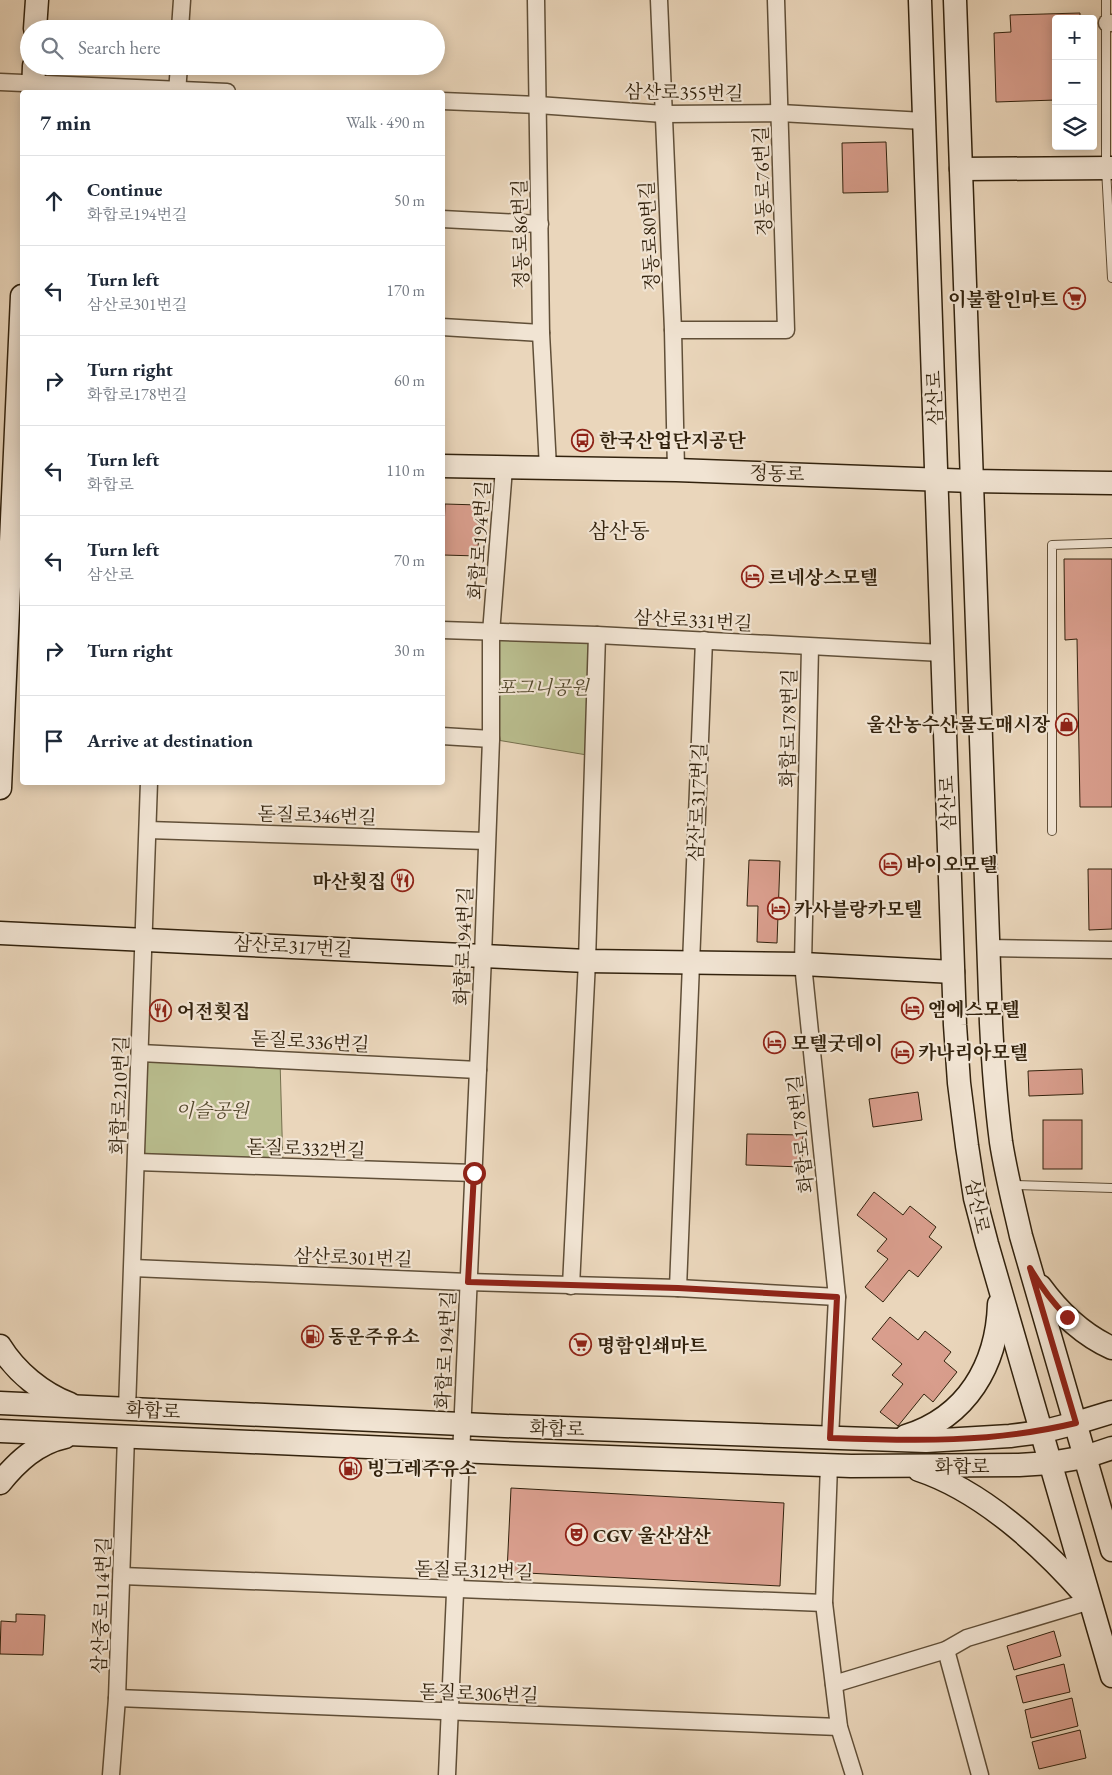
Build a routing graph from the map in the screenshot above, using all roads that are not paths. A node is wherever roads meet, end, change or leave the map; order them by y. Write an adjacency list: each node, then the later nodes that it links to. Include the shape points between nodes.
1 (37, 0): 9 (main road)
2 (182, 0): 10 (street)
3 (536, 0): 18 (street, 정동로86번길)
4 (659, 0): 20 (street, 정동로80번길)
5 (776, 0): 19 (street, 정동로76번길)
6 (920, 0): 21 (main road, 삼산로)
7 (955, 0): 23 (main road, 삼산로)
8 (1106, 0): 11 (lane)
9 (36, 20)
10 (181, 20)
11 (1109, 23): 22 (lane)
12 (179, 75): 16 (street)
13 (33, 81): 14 (street); 15 (street)
14 (0, 82)
15 (152, 90)
16 (178, 90)
17 (445, 102): 18 (street, 삼산로355번길)
18 (538, 105): 20 (street, 삼산로355번길); 25 (street, 정동로86번길)
19 (780, 113): 20 (street, 삼산로355번길); 21 (street, 삼산로355번길); 29 (street, 정동로76번길, via 786,330)
20 (664, 114): 29 (street, 정동로80번길)
21 (924, 121): 36 (main road, 삼산로)
22 (1109, 168): 23 (main road); 26 (lane)
23 (961, 169): 37 (main road, 삼산로)
24 (445, 219): 25 (street)
25 (540, 224): 30 (street, 정동로86번길)
26 (1112, 278)
27 (20, 327): 31 (main road)
28 (445, 327): 30 (street)
29 (674, 330): 35 (street, 정동로80번길)
30 (541, 333): 34 (street, 정동로86번길)
31 (12, 453): 49 (main road)
32 (445, 466): 33 (main road, 정동로)
33 (504, 468): 34 (main road, 정동로); 41 (street, 화합로194번길)
34 (548, 468): 35 (main road, 정동로)
35 (676, 470): 36 (main road, 정동로)
36 (936, 480): 37 (main road, 정동로); 45 (main road, 삼산로)
37 (972, 481): 38 (main road, 정동로); 55 (main road, 삼산로)
38 (1112, 483)
39 (1112, 543): 51 (lane, via 1052,545)
40 (445, 630): 41 (street, 삼산로331번길)
41 (492, 632): 42 (street, 삼산로331번길); 47 (street, 화합로194번길)
42 (597, 635): 43 (street, 삼산로331번길); 58 (street)
43 (704, 640): 44 (street, 삼산로331번길); 59 (street, 삼산로317번길)
44 (810, 647): 45 (street, 삼산로331번길); 60 (street, 화합로178번길)
45 (942, 653): 61 (main road, 삼산로)
46 (445, 736): 47 (street)
47 (491, 739): 52 (street, 화합로194번길)
48 (149, 785): 50 (street, 화합로210번길)
49 (0, 788)
50 (148, 830): 52 (street, 돋질로346번길); 54 (street, 화합로210번길)
51 (1052, 831)
52 (486, 841): 57 (street, 화합로194번길)
53 (0, 933): 54 (main road, 삼산로317번길)
54 (144, 939): 57 (main road, 삼산로317번길); 62 (street, 화합로210번길)
55 (988, 948): 56 (street); 66 (main road, 삼산로, via 995,1082)
56 (1112, 950)
57 (483, 956): 58 (main road, 삼산로317번길); 63 (street, 화합로194번길)
58 (586, 961): 59 (main road, 삼산로317번길); 71 (street)
59 (691, 963): 60 (main road, 삼산로317번길); 73 (street)
60 (803, 964): 61 (main road, 삼산로317번길); 74 (street, 화합로178번길)
61 (953, 972): 72 (main road, 삼산로, via 966,1146 975,1198)
62 (140, 1053): 63 (street, 돋질로336번길); 64 (street, 화합로210번길)
63 (478, 1070): 65 (street, 화합로194번길)
64 (136, 1162): 65 (street, 돋질로332번길); 68 (street, 화합로210번길)
65 (474, 1173): 70 (street, 화합로194번길)
66 (1009, 1185): 67 (lane); 69 (main road, 삼산로)
67 (1112, 1188)
68 (133, 1268): 70 (street, 삼산로301번길); 79 (street, 화합로210번길)
69 (1030, 1268): 76 (main road, via 1062,1312 1084,1333); 81 (main road, 삼산로)
70 (468, 1282): 71 (street, 삼산로301번길); 82 (street, 화합로194번길)
71 (571, 1286): 73 (street, 삼산로301번길)
72 (998, 1286): 84 (main road, 삼산로); 88 (main road, via 996,1334 986,1365 971,1391 938,1422 913,1434)
73 (678, 1288): 74 (street, 삼산로301번길)
74 (837, 1297): 87 (street, 화합로178번길)
75 (0, 1346): 78 (main road, via 12,1363 50,1395)
76 (1112, 1348)
77 (0, 1403): 78 (main road, 화합로)
78 (78, 1407): 79 (main road, 화합로); 85 (main road, via 53,1410 47,1419 52,1429)
79 (127, 1409): 82 (main road, 화합로)
80 (1112, 1412): 81 (main road, 화합로)
81 (1076, 1423): 84 (main road, 화합로); 91 (main road, 삼산로)
82 (462, 1424): 87 (main road, 화합로); 90 (street, 화합로194번길)
83 (0, 1431): 85 (main road, 화합로)
84 (1041, 1432): 88 (main road, 화합로); 92 (main road, 삼산로)
85 (76, 1434): 86 (main road, 화합로); 95 (main road, via 38,1448)
86 (126, 1436): 90 (main road, 화합로); 97 (street, 삼산중로114번길)
87 (830, 1438): 88 (main road, 화합로)
88 (888, 1440)
89 (1112, 1448): 91 (main road, 화합로)
90 (462, 1451): 93 (main road, 화합로); 98 (street, 화합로194번길)
91 (1085, 1456): 92 (main road, 화합로); 96 (main road, 삼산로)
92 (1050, 1463): 94 (main road, 화합로); 99 (main road, 삼산로)
93 (829, 1465): 94 (main road, 화합로); 100 (street)
94 (906, 1466): 99 (main road, via 951,1484 1010,1522 1066,1573)
95 (0, 1484)
96 (1112, 1550)
97 (122, 1576): 98 (street, 돋질로312번길); 104 (street, 삼산중로114번길)
98 (455, 1589): 100 (street, 돋질로312번길); 105 (street, 화합로194번길)
99 (1090, 1601): 101 (street, via 967,1638); 102 (main road, 삼산로)
100 (824, 1603): 103 (street)
101 (946, 1650): 103 (street); 110 (street)
102 (1112, 1676)
103 (834, 1684): 106 (street)
104 (117, 1698): 105 (street, 돋질로306번길); 107 (street, 삼산중로114번길)
105 (450, 1712): 106 (street, 돋질로306번길); 108 (street, 화합로194번길)
106 (839, 1727): 109 (street)
107 (111, 1775)
108 (448, 1775)
109 (854, 1775)
110 (980, 1775)

